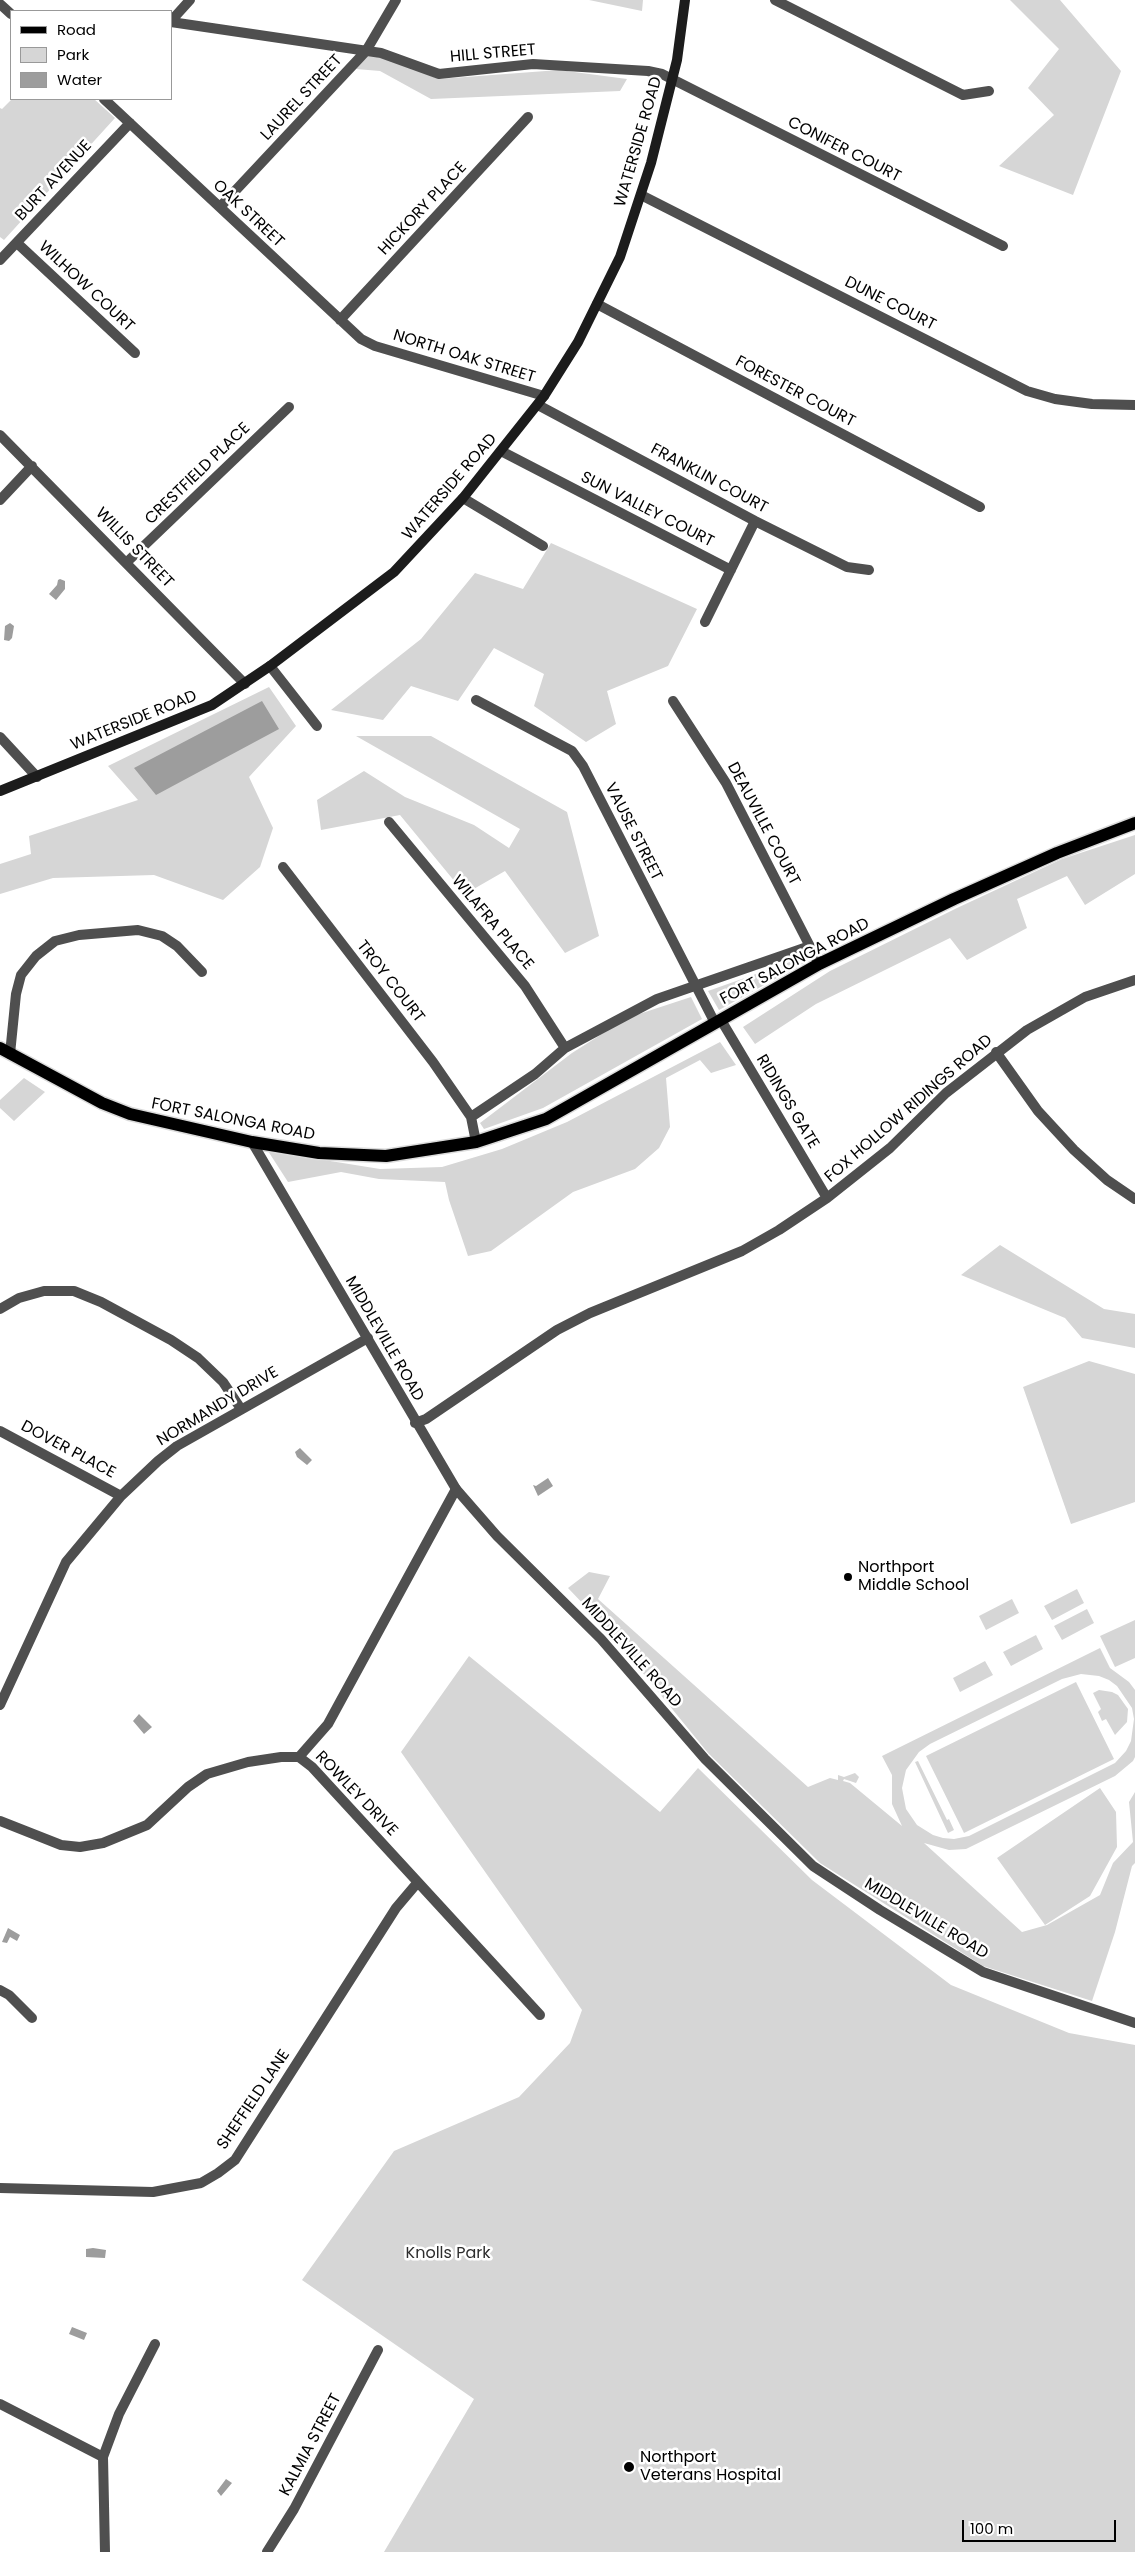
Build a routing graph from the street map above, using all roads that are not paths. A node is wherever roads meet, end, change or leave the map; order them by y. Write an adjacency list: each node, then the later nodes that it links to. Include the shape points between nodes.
1 (190, 0): 7 (street)
2 (396, 0): 9 (street, LAUREL STREET)
3 (686, 0): 10 (main road, WATERSIDE ROAD)
4 (775, 0): 11 (street, via 963,95)
5 (0, 4): 6 (street)
6 (10, 13)
7 (172, 20)
8 (172, 21): 9 (street, HILL STREET)
9 (366, 51): 10 (street, HILL STREET, via 381,53 439,74 533,64 648,71); 16 (street, LAUREL STREET)
10 (673, 78): 15 (main road, WATERSIDE ROAD); 18 (street, CONIFER COURT)
11 (989, 91)
12 (105, 100): 14 (street, OAK STREET)
13 (528, 117): 21 (street, HICKORY PLACE)
14 (130, 123): 16 (street, OAK STREET); 17 (street, BURT AVENUE)
15 (641, 195): 20 (main road, WATERSIDE ROAD, via 620,257); 25 (street, DUNE COURT, via 1027,391 1092,404)
16 (220, 207): 21 (street, OAK STREET)
17 (17, 243): 19 (street, BURT AVENUE); 23 (street, WILHOW COURT)
18 (1003, 246)
19 (0, 260)
20 (597, 304): 24 (main road, WATERSIDE ROAD, via 578,342); 32 (street, FORESTER COURT)
21 (340, 320): 22 (street, OAK STREET, via 361,339)
22 (376, 346): 24 (street, NORTH OAK STREET)
23 (135, 353)
24 (541, 400): 28 (main road, WATERSIDE ROAD); 33 (street, FRANKLIN COURT)
25 (1135, 405)
26 (289, 407): 35 (street, CRESTFIELD PLACE)
27 (0, 436): 29 (street, WILLIS STREET)
28 (501, 451): 30 (main road, WATERSIDE ROAD); 36 (street, SUN VALLEY COURT)
29 (32, 466): 31 (street); 35 (street, WILLIS STREET)
30 (463, 498): 34 (street); 39 (main road, WATERSIDE ROAD, via 394,572)
31 (0, 500)
32 (980, 507)
33 (755, 521): 36 (street); 37 (street, FRANKLIN COURT, via 847,567)
34 (543, 546)
35 (127, 562): 40 (street, WILLIS STREET)
36 (731, 570): 38 (street)
37 (870, 570)
38 (705, 622)
39 (270, 666): 40 (main road, WATERSIDE ROAD); 43 (street)
40 (245, 684): 45 (main road, WATERSIDE ROAD, via 212,705)
41 (476, 700): 54 (street, VAUSE STREET, via 572,752 583,766)
42 (674, 701): 50 (street, DEAUVILLE COURT, via 726,783)
43 (317, 726)
44 (0, 737): 45 (street)
45 (37, 777): 46 (main road, WATERSIDE ROAD)
46 (0, 791)
47 (389, 822): 56 (street, WILAFRA PLACE, via 525,986)
48 (1135, 823): 51 (main road, FORT SALONGA ROAD, via 1048,856)
49 (283, 867): 59 (street, TROY COURT, via 434,1062)
50 (810, 946): 51 (street, DEAUVILLE COURT); 54 (street, FORT SALONGA ROAD)
51 (819, 964): 55 (main road, FORT SALONGA ROAD)
52 (202, 972): 57 (street, via 177,946 162,936 138,930 79,934 55,941 36,956 21,975)
53 (1135, 980): 58 (street, FOX HOLLOW RIDINGS ROAD, via 1085,997 1055,1012)
54 (694, 987): 55 (street, VAUSE STREET); 56 (street, FORT SALONGA ROAD, via 657,999)
55 (718, 1022): 61 (main road, FORT SALONGA ROAD, via 546,1119); 62 (street, RIDINGS GATE)
56 (565, 1048): 59 (street, FORT SALONGA ROAD, via 535,1074)
57 (5, 1051): 60 (main road, FORT SALONGA ROAD, via 102,1103 130,1114)
58 (996, 1052): 62 (street, FOX HOLLOW RIDINGS ROAD, via 946,1093 890,1148); 63 (street, via 1038,1111 1074,1150 1107,1180)
59 (471, 1117): 61 (street)
60 (252, 1142): 61 (main road, FORT SALONGA ROAD, via 320,1154 386,1156); 65 (street, MIDDLEVILLE ROAD)
61 (476, 1142)
62 (827, 1198): 67 (street, FOX HOLLOW RIDINGS ROAD, via 742,1251 599,1309 557,1330 426,1419)
63 (1135, 1199)
64 (0, 1309): 66 (street, via 19,1298 44,1291 74,1291 101,1302 198,1358 223,1382)
65 (368, 1338): 66 (street, NORMANDY DRIVE); 67 (street, MIDDLEVILLE ROAD)
66 (241, 1409): 70 (street, NORMANDY DRIVE, via 177,1446)
67 (415, 1422): 69 (street, MIDDLEVILLE ROAD)
68 (0, 1431): 70 (street, DOVER PLACE)
69 (456, 1489): 72 (street, ROWLEY DRIVE, via 328,1724); 78 (street, MIDDLEVILLE ROAD, via 497,1536 601,1639 705,1759 813,1866 983,1972)
70 (121, 1496): 71 (street, NORMANDY DRIVE, via 66,1562)
71 (0, 1705)
72 (299, 1757): 73 (street, via 281,1756 248,1762 207,1774 147,1825 104,1843 80,1847 60,1845); 74 (street, ROWLEY DRIVE, via 312,1767)
73 (0, 1820)
74 (418, 1882): 76 (street, ROWLEY DRIVE); 79 (street, SHEFFIELD LANE, via 396,1908 235,2160 218,2174 201,2183 153,2192)
75 (0, 1990): 77 (street, via 9,1994)
76 (540, 2015)
77 (32, 2018)
78 (1135, 2022)
79 (0, 2188)
80 (155, 2344): 83 (street, via 119,2414)
81 (378, 2350): 85 (street, KALMIA STREET, via 294,2509)
82 (0, 2404): 83 (street)
83 (103, 2457): 84 (street)
84 (106, 2552)
85 (266, 2552)

